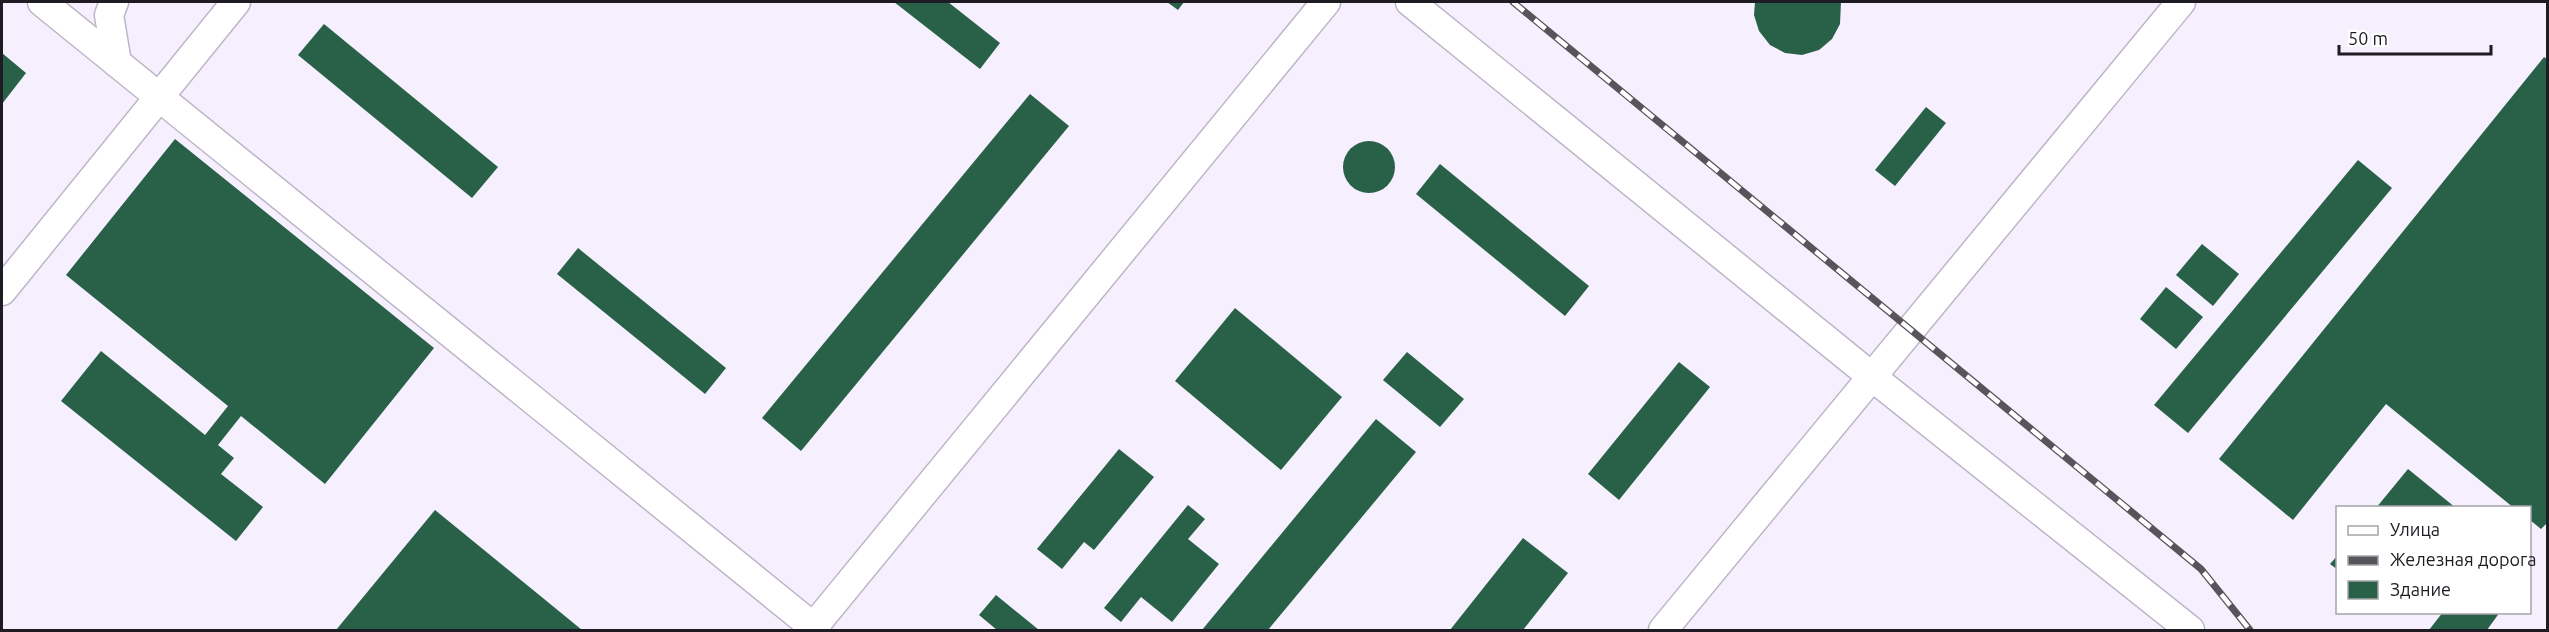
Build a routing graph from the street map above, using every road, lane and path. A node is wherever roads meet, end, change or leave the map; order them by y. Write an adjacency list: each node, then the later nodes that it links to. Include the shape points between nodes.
1 (42, 2): 7 (lane)
2 (114, 2): 7 (lane, via 109,15)
3 (236, 2): 8 (lane)
4 (1326, 2): 11 (lane)
5 (1410, 2): 10 (lane)
6 (2181, 2): 10 (lane)
7 (117, 63): 8 (lane)
8 (159, 97): 9 (lane); 11 (lane)
9 (2, 291)
10 (1871, 376): 12 (lane); 13 (lane)
11 (814, 630)
12 (1663, 630)
13 (2190, 630)

